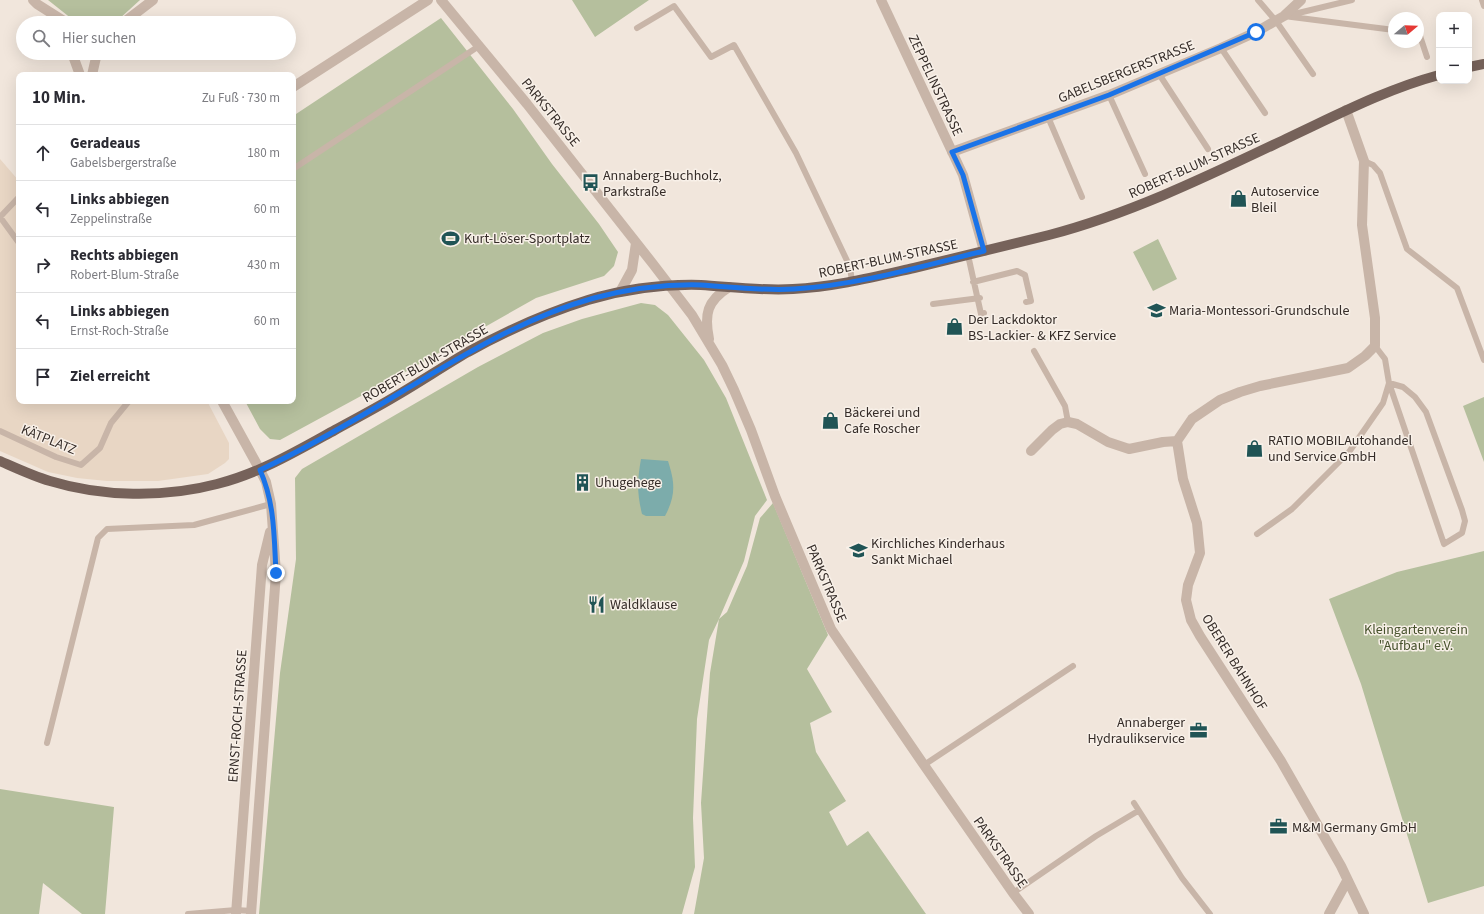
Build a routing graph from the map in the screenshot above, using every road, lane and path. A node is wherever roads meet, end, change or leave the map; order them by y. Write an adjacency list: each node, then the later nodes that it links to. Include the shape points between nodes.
1 (33, 0): 11 (street)
2 (153, 0): 12 (street)
3 (428, 0): 29 (street)
4 (441, 0): 16 (street, PARKSTRASSE)
5 (881, 0): 35 (street, ZEPPELINSTRASSE)
6 (1258, 0): 13 (lane)
7 (1301, 0): 13 (street, GABELSBERGERSTRASSE)
8 (1352, 0): 13 (lane)
9 (1482, 0): 10 (lane)
10 (1484, 6)
11 (56, 16)
12 (132, 16)
13 (1280, 19): 15 (lane); 17 (street, GABELSBERGERSTRASSE); 27 (lane)
14 (637, 28): 46 (lane, via 674,6 710,57 734,45 796,153 850,267)
15 (1388, 29)
16 (479, 46): 37 (lane); 43 (street, PARKSTRASSE)
17 (1221, 48): 26 (street, GABELSBERGERSTRASSE); 32 (lane)
18 (1424, 48): 19 (lane)
19 (1427, 58)
20 (75, 60): 24 (street)
21 (95, 60): 25 (street)
22 (1484, 64): 23 (main road)
23 (1472, 66)
24 (79, 72)
25 (93, 72)
26 (1160, 74): 30 (street, GABELSBERGERSTRASSE); 34 (lane)
27 (1313, 74)
28 (1436, 76): 31 (main road, ROBERT-BLUM-STRASSE, via 1382,94)
29 (296, 85)
30 (1109, 95): 33 (street, GABELSBERGERSTRASSE); 38 (lane)
31 (1346, 110): 36 (street); 44 (main road, ROBERT-BLUM-STRASSE, via 1148,202 1072,229)
32 (1265, 113)
33 (1048, 117): 35 (street, GABELSBERGERSTRASSE); 39 (lane)
34 (1208, 149)
35 (952, 152): 44 (street, ZEPPELINSTRASSE, via 963,175)
36 (1364, 161): 56 (street, via 1362,225 1375,318); 58 (lane, via 1373,165 1380,173 1407,250 1457,288)
37 (296, 167)
38 (1145, 174)
39 (1082, 197)
40 (16, 200): 41 (lane)
41 (1, 213): 42 (lane)
42 (16, 238)
43 (636, 243): 48 (street, PARKSTRASSE); 50 (street, via 632,270)
44 (984, 251): 45 (main road, ROBERT-BLUM-STRASSE)
45 (968, 255): 46 (main road, ROBERT-BLUM-STRASSE); 47 (lane)
46 (852, 282): 49 (main road, ROBERT-BLUM-STRASSE, via 792,290)
47 (973, 282): 51 (lane); 52 (lane, via 1017,271 1025,275 1025,287 1031,301)
48 (670, 286): 49 (main road, ROBERT-BLUM-STRASSE); 50 (main road, ROBERT-BLUM-STRASSE); 55 (street, PARKSTRASSE)
49 (728, 287): 55 (street, via 717,294 709,307 706,321)
50 (620, 292): 67 (main road, ROBERT-BLUM-STRASSE, via 562,308 508,331 309,445)
51 (979, 298): 53 (lane); 54 (lane, via 981,314)
52 (1026, 302)
53 (933, 304)
54 (984, 313)
55 (709, 343): 73 (street, PARKSTRASSE, via 734,390 831,629)
56 (1375, 346): 59 (lane, via 1385,359); 64 (street, via 1348,368 1260,386 1220,400 1192,418)
57 (1034, 351): 62 (lane, via 1065,406)
58 (1484, 360)
59 (1389, 383): 59 (lane, via 1410,442 1444,544 1462,532 1465,521 1462,510 1426,412 1416,397 1403,387); 70 (lane, via 1383,403 1349,452 1292,509)
60 (127, 404): 63 (lane, KÄTPLATZ, via 111,423 100,448 81,465 56,457)
61 (224, 404): 67 (street, ERNST-ROCH-STRASSE)
62 (1068, 422): 64 (street, via 1077,424 1108,442 1129,449); 65 (street, via 1052,430)
63 (0, 431)
64 (1177, 440): 76 (street, OBERER BAHNHOF, via 1183,479 1197,523 1200,553 1188,585 1186,600 1191,620 1281,761)
65 (1031, 451)
66 (0, 461): 67 (main road, ROBERT-BLUM-STRASSE, via 49,481 124,493 192,490)
67 (260, 470): 68 (street, ERNST-ROCH-STRASSE, via 266,482)
68 (271, 504): 69 (street, ERNST-ROCH-STRASSE); 72 (lane, via 194,525 107,529 98,538)
69 (273, 520): 78 (street, ERNST-ROCH-STRASSE, via 262,565); 79 (street, ERNST-ROCH-STRASSE, via 276,573)
70 (1257, 534)
71 (1073, 666): 73 (lane)
72 (47, 743)
73 (924, 765): 77 (street, PARKSTRASSE)
74 (1134, 804): 75 (lane)
75 (1138, 810): 77 (lane); 82 (lane, via 1182,878)
76 (1347, 881): 83 (street); 84 (street, OBERER BAHNHOF)
77 (1013, 893): 81 (street, PARKSTRASSE)
78 (236, 912): 79 (lane); 80 (lane)
79 (251, 913)
80 (188, 914)
81 (1029, 914)
82 (1210, 914)
83 (1329, 914)
84 (1364, 914)

